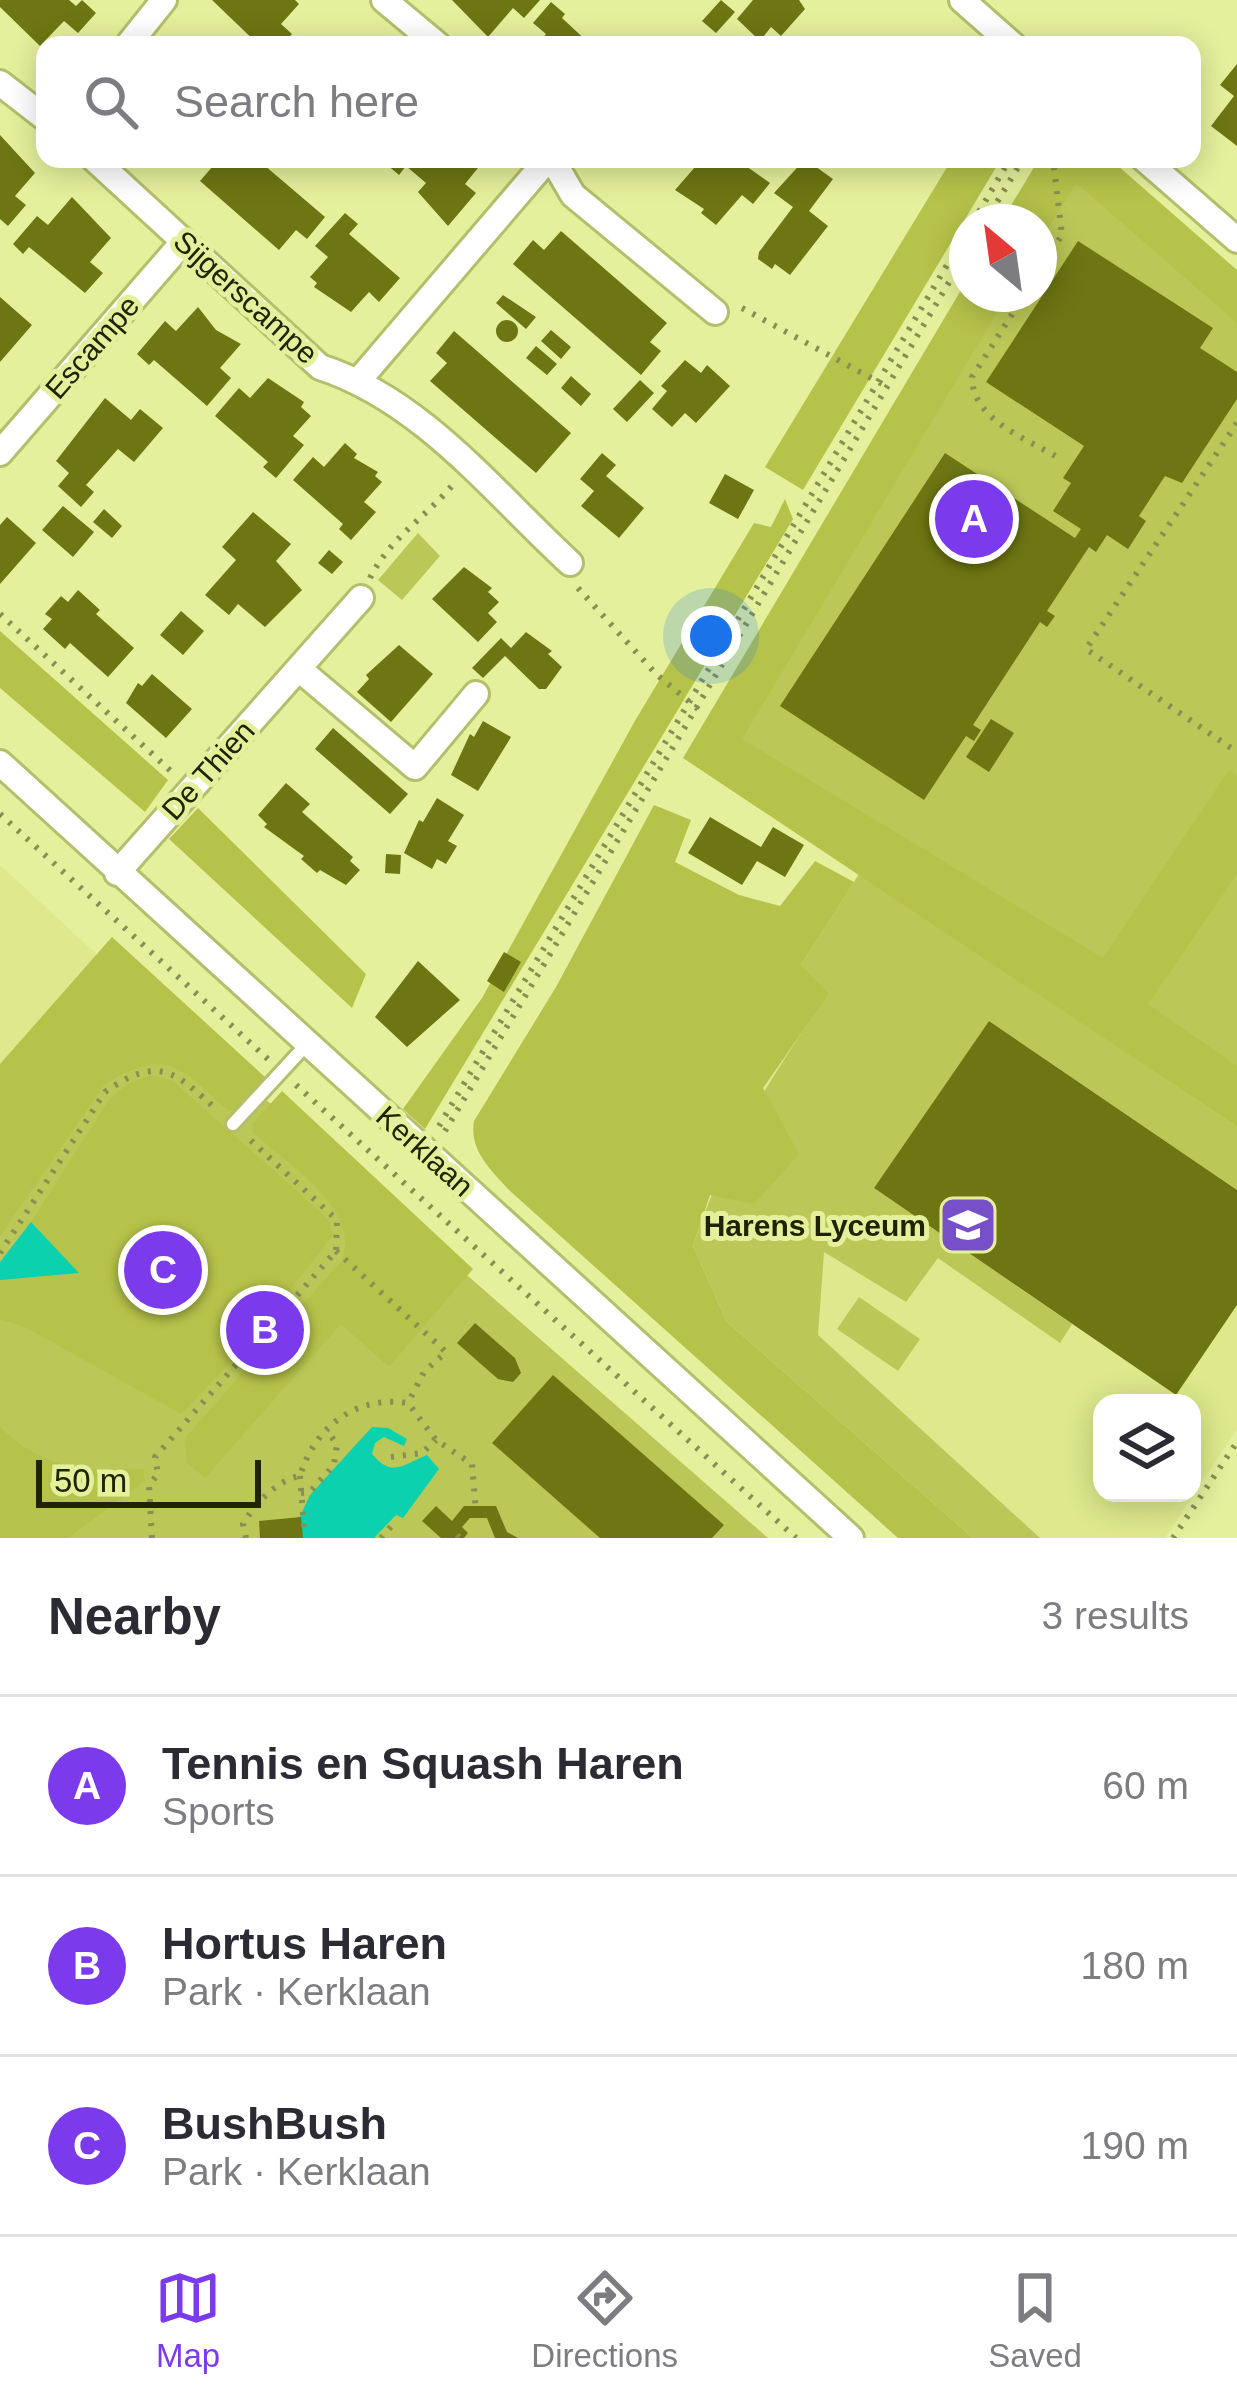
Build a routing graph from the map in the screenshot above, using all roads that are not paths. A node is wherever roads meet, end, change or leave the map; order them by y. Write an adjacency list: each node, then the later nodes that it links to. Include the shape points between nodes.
1 (164, 0): 4 (street)
2 (385, 0): 5 (street)
3 (962, 0): 6 (street)
4 (135, 36)
5 (427, 36)
6 (1003, 36)
7 (0, 83): 8 (street)
8 (36, 111)
9 (104, 168): 14 (street, Sijgerscampe)
10 (542, 168): 16 (street)
11 (556, 168): 15 (street, via 573,195)
12 (1154, 168): 13 (street)
13 (1237, 240)
14 (184, 241): 16 (street, Sijgerscampe, via 320,367); 17 (street, Escampe)
15 (715, 312)
16 (359, 380): 18 (street, Sijgerscampe, via 470,463)
17 (0, 452)
18 (570, 563)
19 (361, 598): 20 (street, De Thien)
20 (299, 669): 21 (street, via 415,767); 23 (street, De Thien)
21 (476, 694)
22 (0, 764): 23 (street, Kerklaan)
23 (117, 873): 24 (street, Kerklaan)
24 (307, 1044): 25 (lane); 26 (street, Kerklaan)
25 (233, 1124)
26 (851, 1538)

